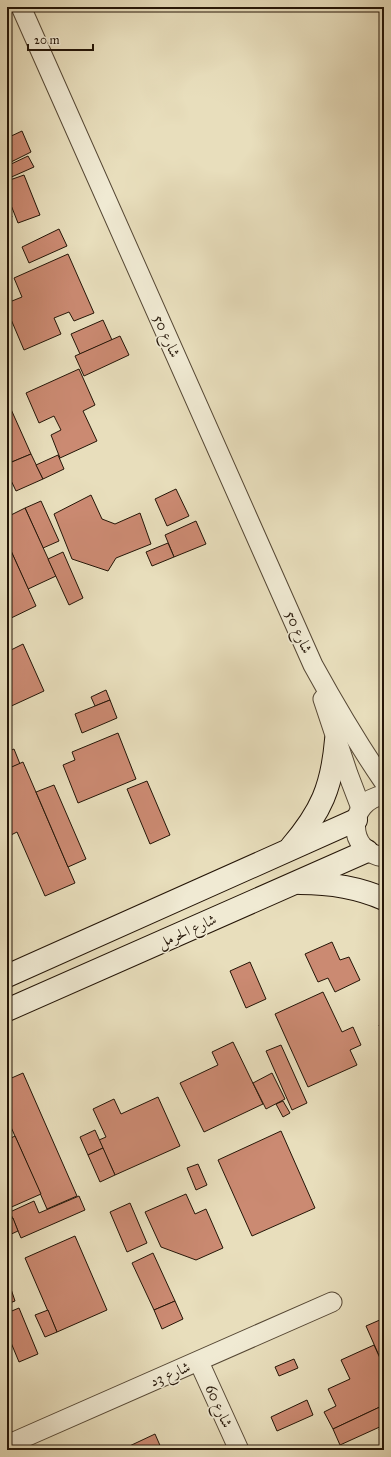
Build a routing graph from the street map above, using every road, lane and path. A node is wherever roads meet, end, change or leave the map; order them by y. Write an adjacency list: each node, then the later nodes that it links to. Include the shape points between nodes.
1 (21, 7): 2 (street, شارع 50)
2 (314, 665): 3 (street, شارع 50); 4 (street, شارع 50, via 338,710)
3 (336, 740): 6 (street, شارع 50); 7 (street, via 334,765 328,788 315,816)
4 (384, 782)
5 (384, 795): 6 (street, via 372,798)
6 (358, 814): 7 (street); 8 (street, شارع 50, via 356,834 362,846)
7 (289, 850): 11 (street)
8 (378, 858): 9 (street, شارع الحرمل)
9 (295, 883): 10 (street, via 336,885); 12 (street, شارع الحرمل)
10 (384, 899)
11 (7, 976)
12 (7, 1010)
13 (332, 1302): 14 (street, شارع 3د)
14 (199, 1362): 15 (street, شارع 3د); 16 (street, شارع 60)
15 (7, 1445)
16 (239, 1450)

